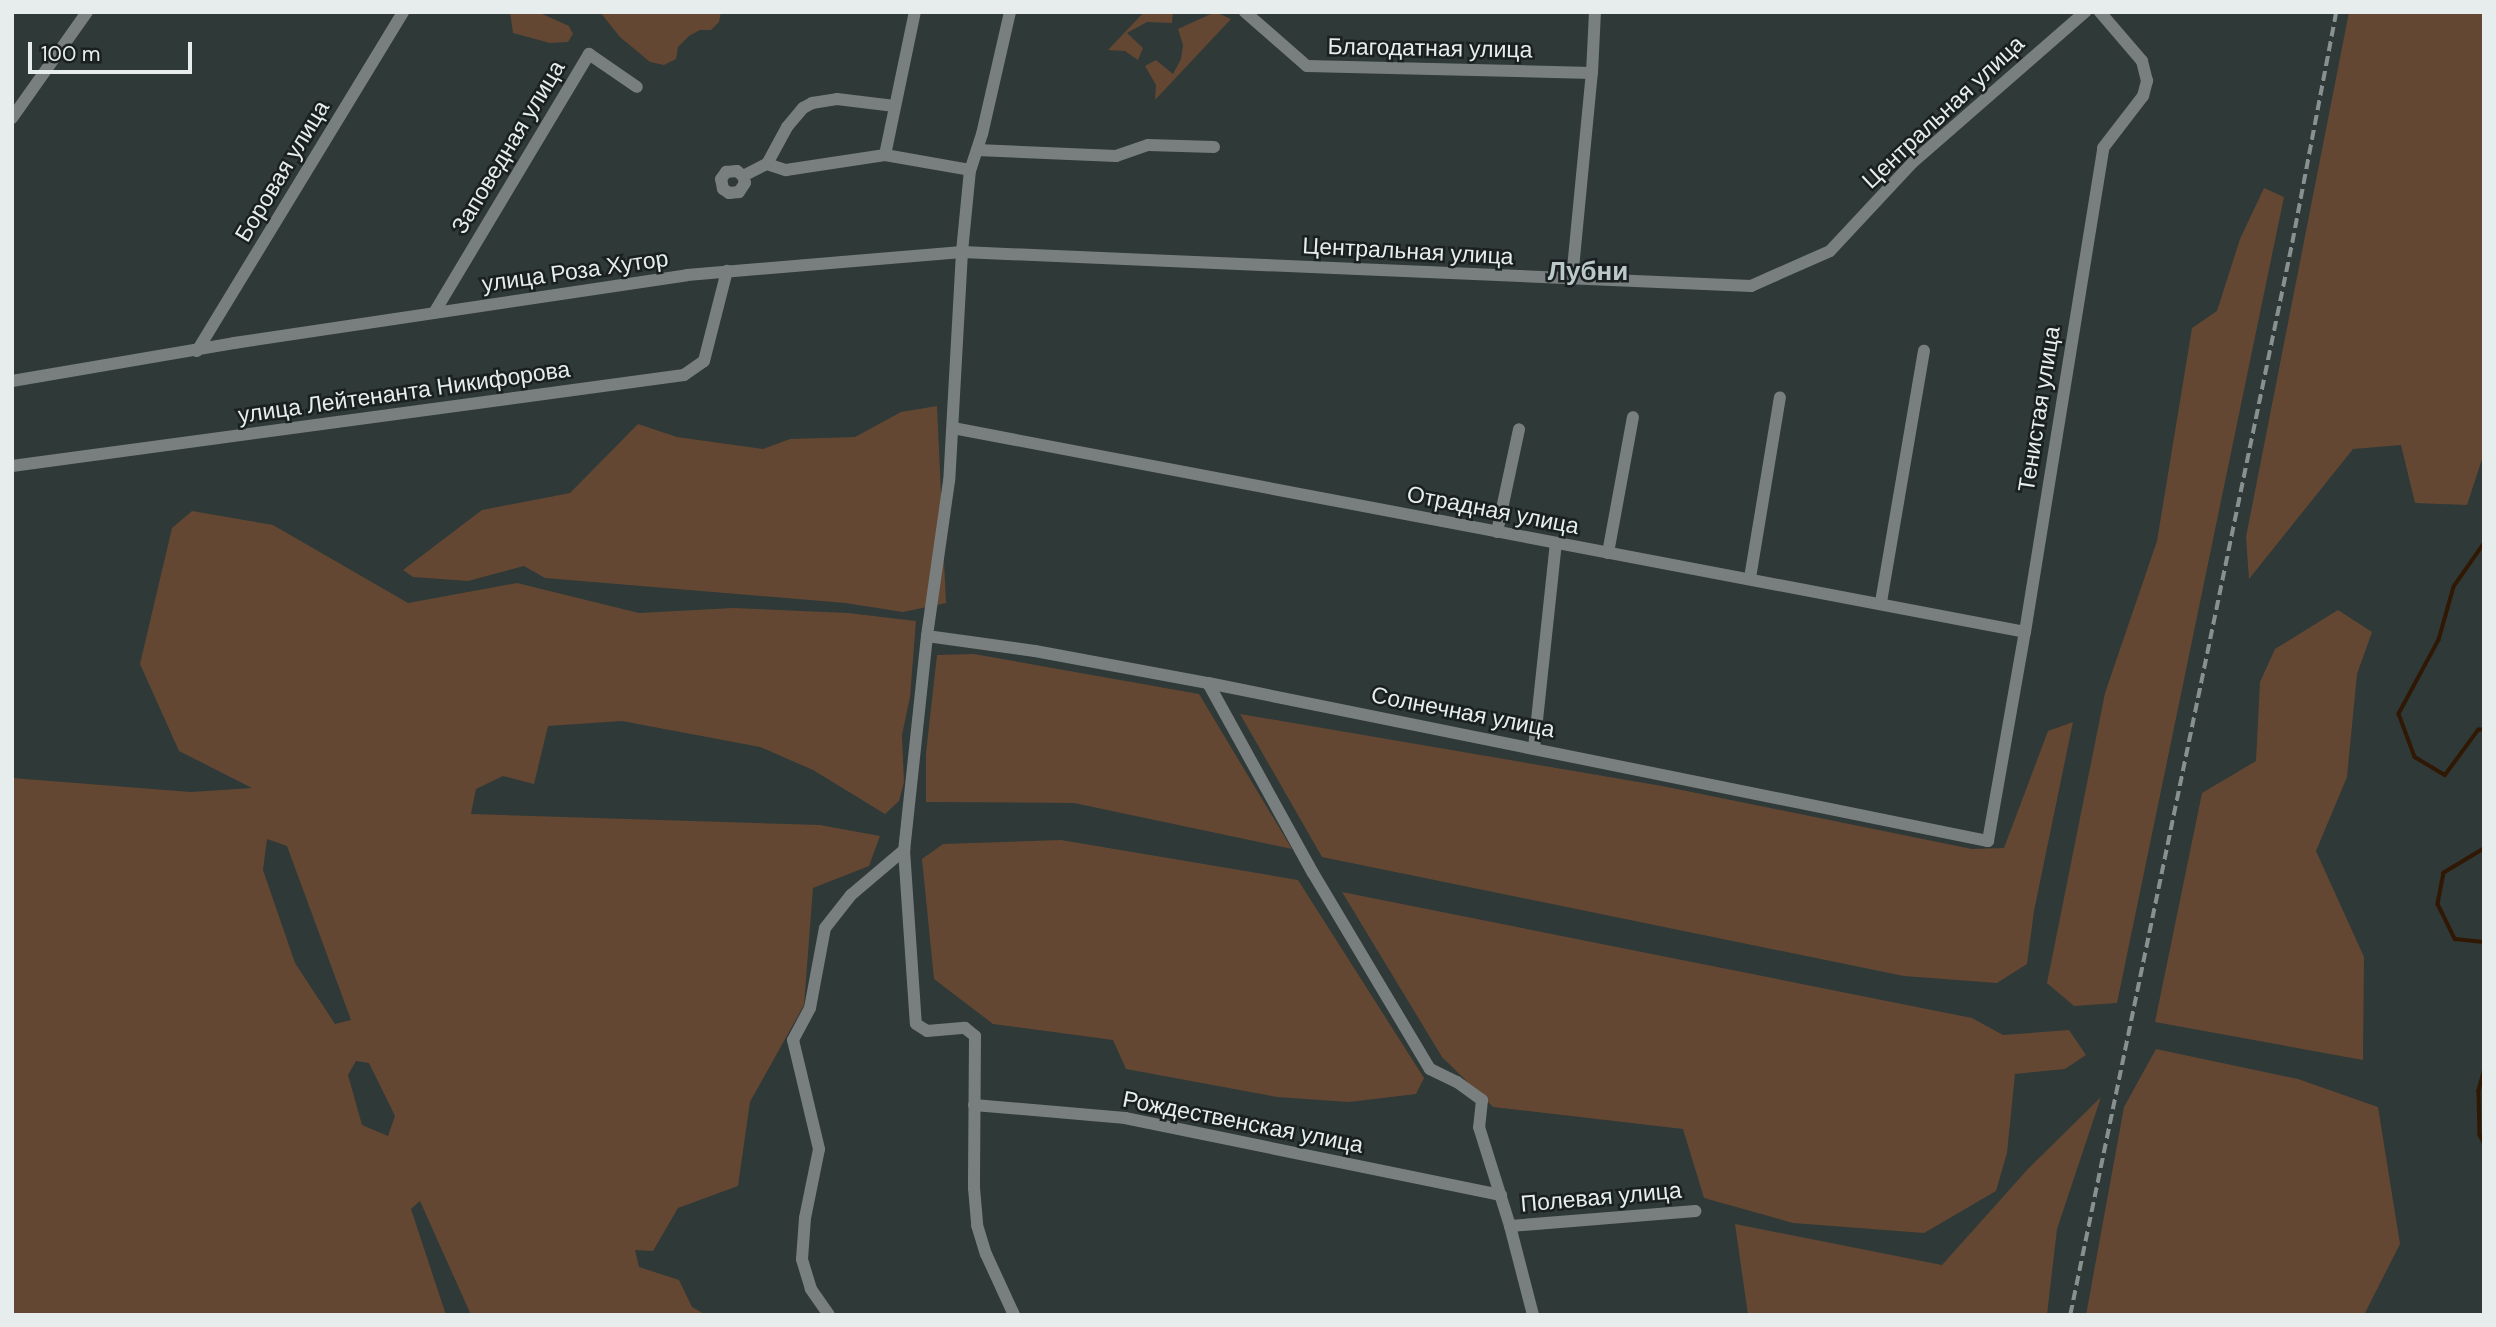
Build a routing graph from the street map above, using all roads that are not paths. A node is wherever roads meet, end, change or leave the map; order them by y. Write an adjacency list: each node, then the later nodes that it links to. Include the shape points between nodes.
1 (88, 12): 12 (street)
2 (403, 12): 23 (street, Боровая улица)
3 (915, 12): 11 (street)
4 (1010, 12): 14 (street)
5 (1245, 12): 9 (street, Благодатная улица, via 1307,66)
6 (1595, 12): 9 (street)
7 (2085, 12): 21 (street, Центральная улица, via 1912,163 1830,251 1751,286)
8 (2100, 12): 36 (street, Тенистая улица, via 2142,61 2147,81 2143,96 2103,148)
9 (1592, 73): 21 (street)
10 (637, 87): 22 (street, Заповедная улица, via 589,54)
11 (895, 106): 15 (street); 16 (street, via 837,99 812,103 787,127)
12 (12, 118)
13 (1214, 147): 14 (street, via 1148,145 1116,156)
14 (977, 150): 17 (street)
15 (885, 155): 16 (street, via 786,170); 17 (street)
16 (767, 164): 18 (street)
17 (970, 170): 19 (street)
18 (743, 176)
19 (962, 252): 20 (street, улица Роза Хутор); 21 (street, Центральная улица); 28 (street)
20 (727, 271): 22 (street, улица Роза Хутор); 30 (street, улица Лейтенанта Никифорова, via 704,361 684,375)
21 (1572, 279)
22 (434, 313): 23 (street, улица Роза Хутор)
23 (197, 351): 25 (street, улица Роза Хутор)
24 (1924, 351): 35 (street)
25 (12, 381)
26 (1780, 397): 34 (street)
27 (1633, 417): 33 (street)
28 (953, 428): 31 (street, Отрадная улица); 37 (street)
29 (1519, 429): 31 (street)
30 (12, 466)
31 (1497, 532): 32 (street, Отрадная улица)
32 (1556, 543): 33 (street, Отрадная улица); 39 (street)
33 (1608, 553): 34 (street, Отрадная улица)
34 (1750, 578): 35 (street, Отрадная улица)
35 (1881, 602): 36 (street, Отрадная улица)
36 (2025, 632): 40 (street, Тенистая улица)
37 (927, 636): 38 (street, Солнечная улица); 41 (street)
38 (1208, 683): 39 (street, Солнечная улица); 43 (street, via 1313,873 1430,1069 1482,1100 1479,1126)
39 (1534, 748): 40 (street, Солнечная улица)
40 (1988, 841)
41 (904, 850): 42 (street, via 916,1024 927,1031 965,1028 975,1036); 46 (street, via 851,895 825,928 810,1008 793,1040 819,1149 804,1218 802,1259 811,1289)
42 (974, 1105): 43 (street, Рождественская улица, via 1125,1118); 47 (street, via 977,1225)
43 (1501, 1195): 45 (street)
44 (1695, 1211): 45 (street, Полевая улица)
45 (1510, 1226): 48 (street)
46 (829, 1315)
47 (1014, 1315)
48 (1533, 1315)

